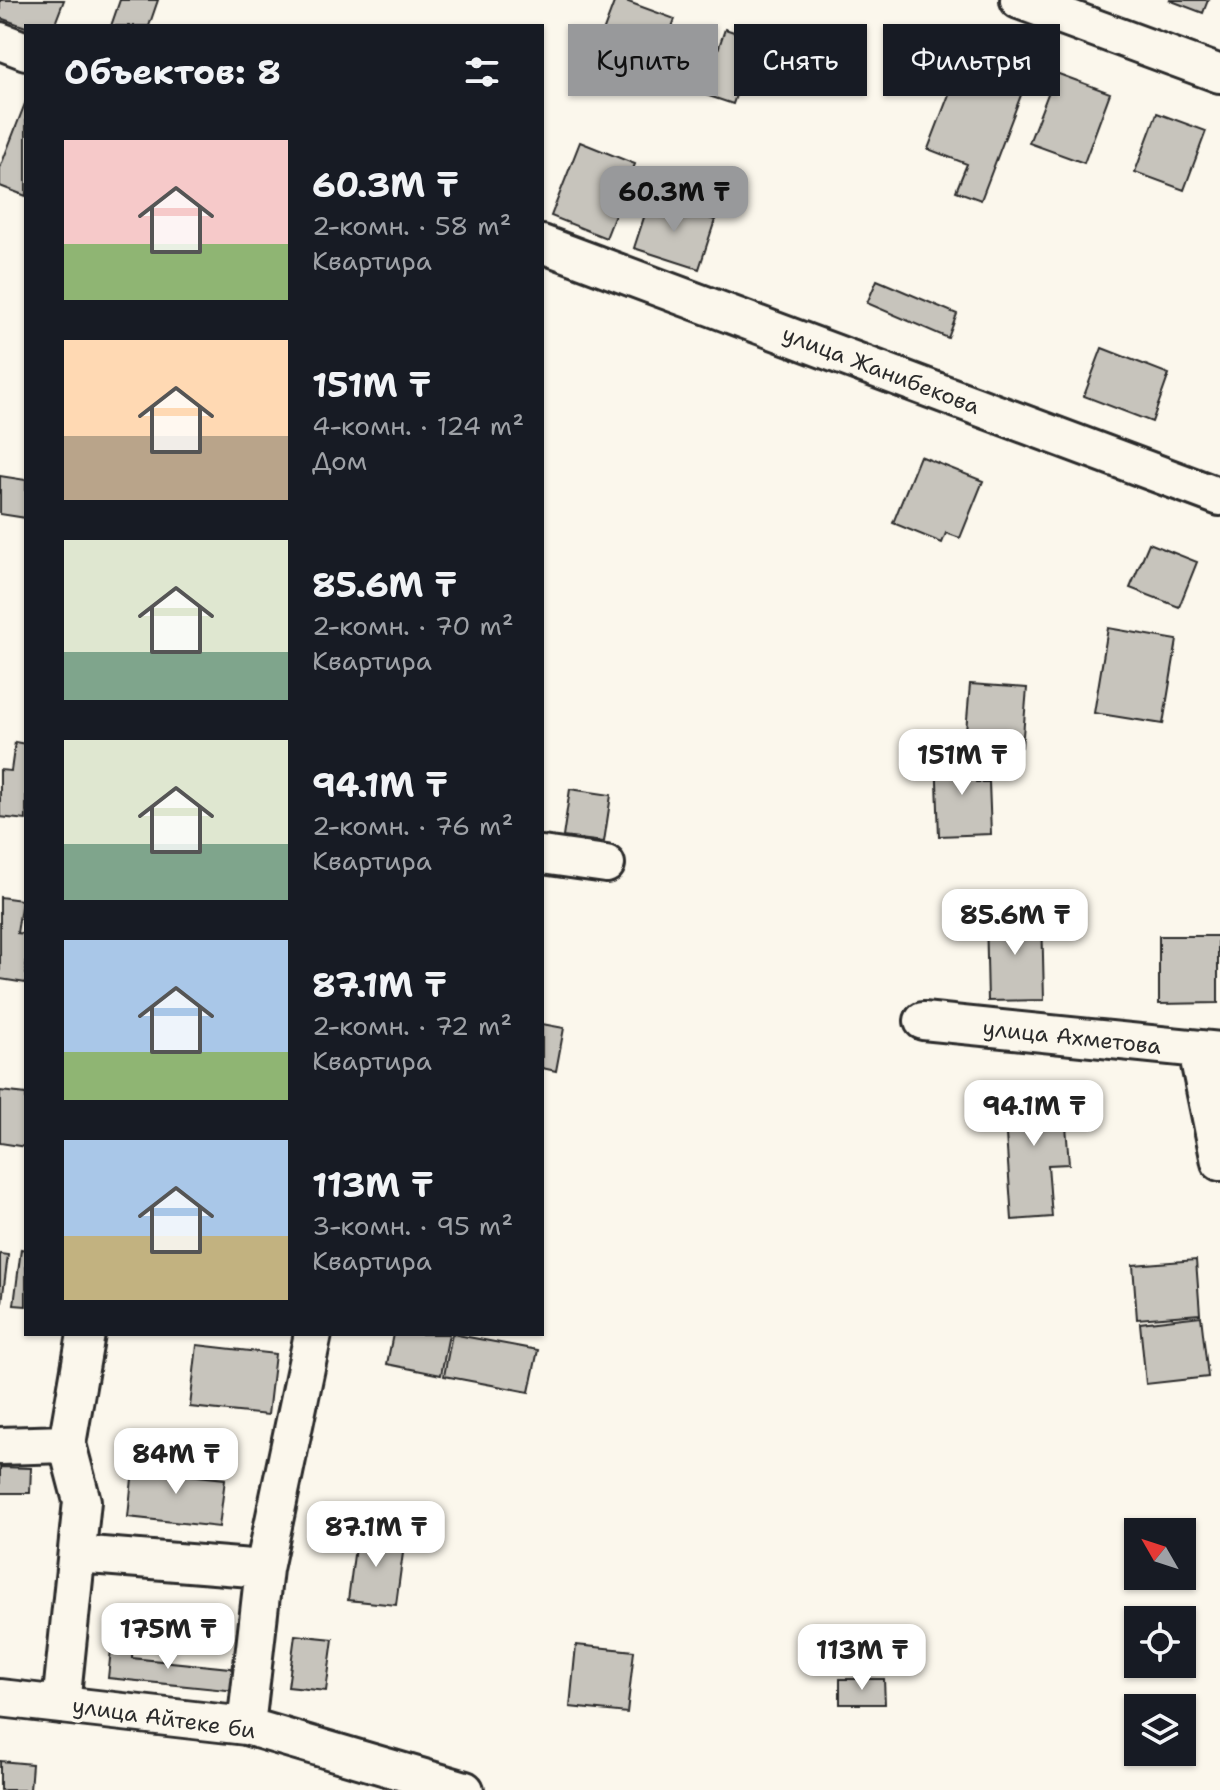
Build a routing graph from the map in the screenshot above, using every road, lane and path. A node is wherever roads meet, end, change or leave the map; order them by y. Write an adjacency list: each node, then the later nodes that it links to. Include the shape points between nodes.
1 (1019, 0): 4 (street)
2 (0, 41): 3 (street)
3 (24, 50)
4 (1220, 74)
5 (544, 245): 6 (street, улица Жанибекова)
6 (1220, 497)
7 (544, 855): 8 (street)
8 (606, 864)
9 (923, 1021): 10 (street, улица Ахметова)
10 (1208, 1051): 11 (street)
11 (1220, 1162)
12 (86, 1336): 14 (street)
13 (313, 1336): 17 (street)
14 (67, 1444): 15 (street); 16 (street, via 82,1501)
15 (0, 1446)
16 (77, 1554): 17 (street); 19 (street)
17 (264, 1569): 20 (street)
18 (0, 1698): 19 (street, улица Айтеке би)
19 (61, 1705): 20 (street, улица Айтеке би)
20 (246, 1726): 21 (street, улица Айтеке би)
21 (465, 1790)

